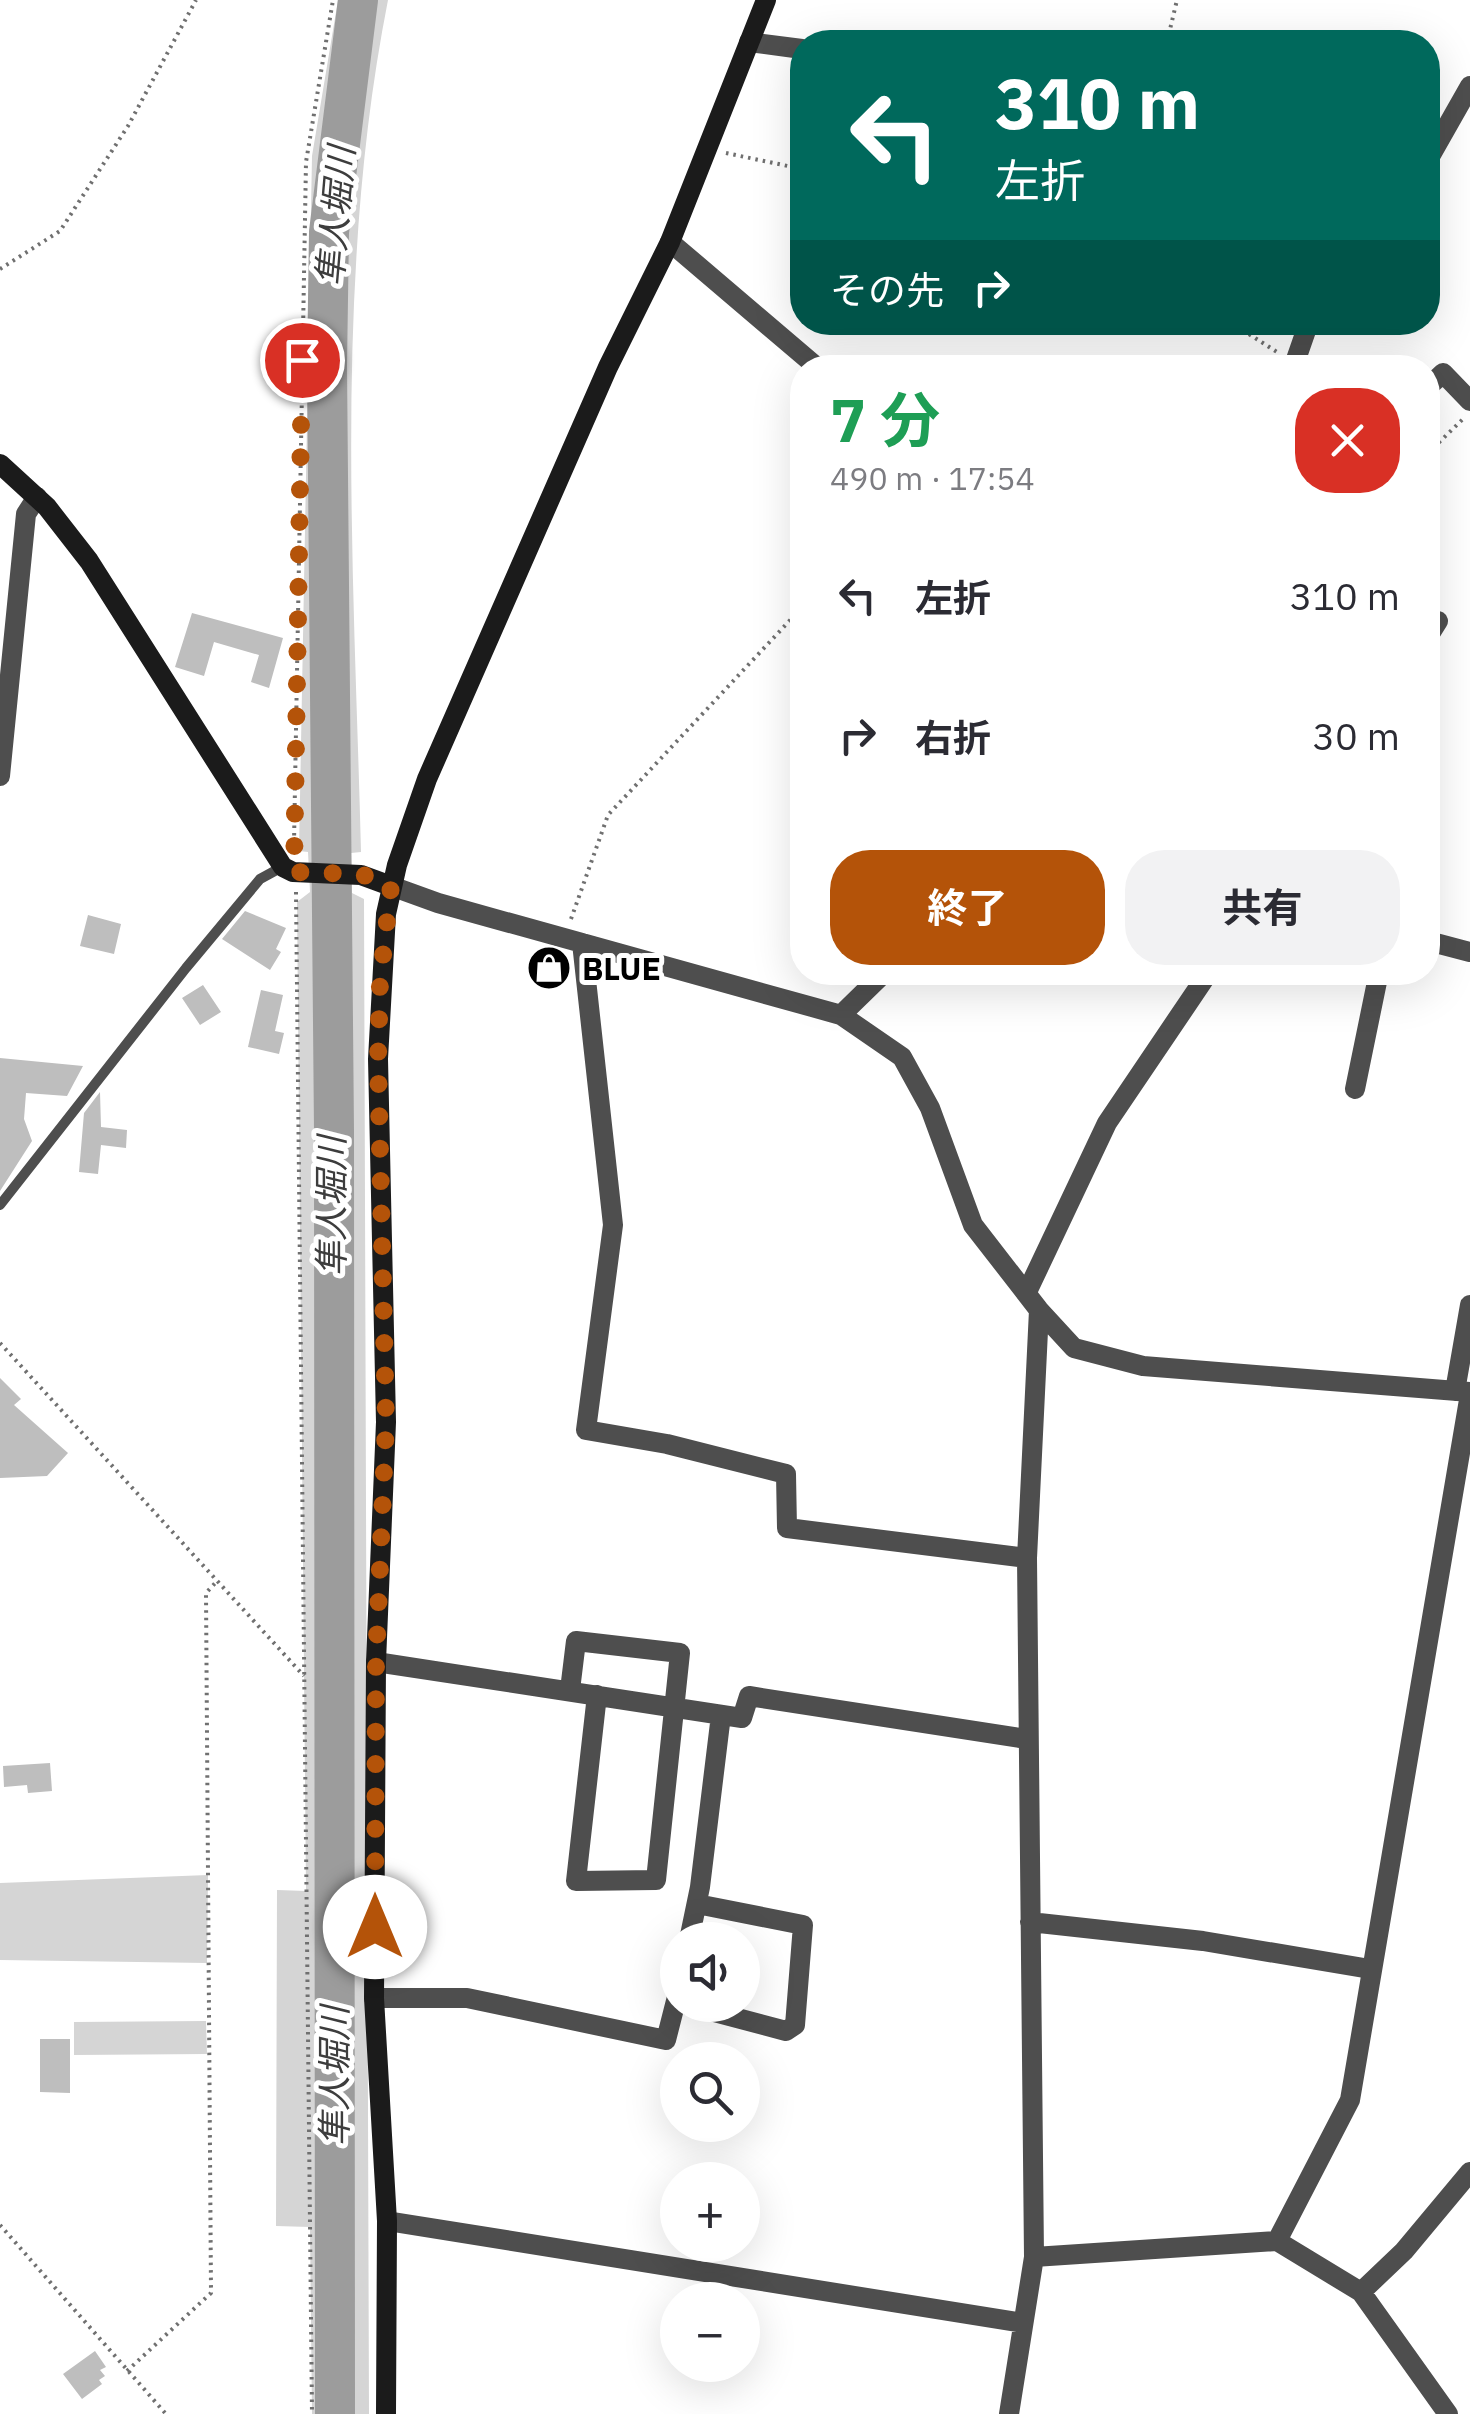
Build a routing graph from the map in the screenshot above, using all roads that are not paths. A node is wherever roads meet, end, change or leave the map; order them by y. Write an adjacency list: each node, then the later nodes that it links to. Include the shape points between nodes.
1 (766, 0): 2 (street)
2 (749, 42): 3 (street); 6 (street)
3 (790, 47)
4 (1470, 86): 5 (street)
5 (1440, 139)
6 (670, 242): 7 (street); 14 (street, via 496,617 427,780)
7 (803, 355)
8 (1440, 376): 9 (street)
9 (1470, 401)
10 (0, 464): 11 (street)
11 (37, 497): 12 (street, via 26,514); 13 (street, via 89,561)
12 (0, 776)
13 (294, 871): 14 (street, via 361,874); 23 (lane, via 260,879)
14 (391, 886): 15 (street); 29 (street, via 378,1059 386,1422)
15 (574, 940): 21 (street); 28 (street, via 613,1226 586,1430 786,1474 787,1528)
16 (1440, 944): 17 (street)
17 (1470, 952)
18 (872, 985): 21 (street)
19 (1200, 985): 24 (street, via 1107,1123)
20 (1375, 985): 22 (street)
21 (841, 1015): 24 (street, via 902,1057 930,1108 972,1225)
22 (1354, 1089)
23 (0, 1205)
24 (1027, 1292): 26 (street)
25 (1470, 1305): 27 (street)
26 (1039, 1310): 27 (street, via 1074,1348 1143,1366); 28 (street)
27 (1465, 1392): 38 (street)
28 (1027, 1558): 34 (street)
29 (376, 1662): 30 (street); 39 (street)
30 (570, 1690): 31 (street); 32 (street, via 576,1640 680,1653)
31 (597, 1694): 32 (street); 32 (street, via 576,1881 656,1880)
32 (672, 1707): 33 (street)
33 (721, 1715): 34 (street, via 742,1718 750,1696); 35 (street)
34 (1027, 1739): 37 (street)
35 (697, 1904): 36 (street); 41 (street, via 802,1925 795,2025 786,2031)
36 (693, 1922)
37 (1030, 1922): 38 (street); 45 (street)
38 (1370, 1969): 44 (street, via 1350,2100)
39 (374, 1998): 40 (street, via 467,1998 666,2040); 43 (street)
40 (672, 2022)
41 (755, 2022)
42 (1470, 2172): 46 (street)
43 (388, 2221): 47 (street); 48 (street)
44 (1277, 2241): 45 (street); 46 (street)
45 (1034, 2256): 47 (street)
46 (1361, 2292): 50 (street)
47 (1023, 2323): 49 (street)
48 (386, 2414)
49 (1009, 2414)
50 (1448, 2414)

